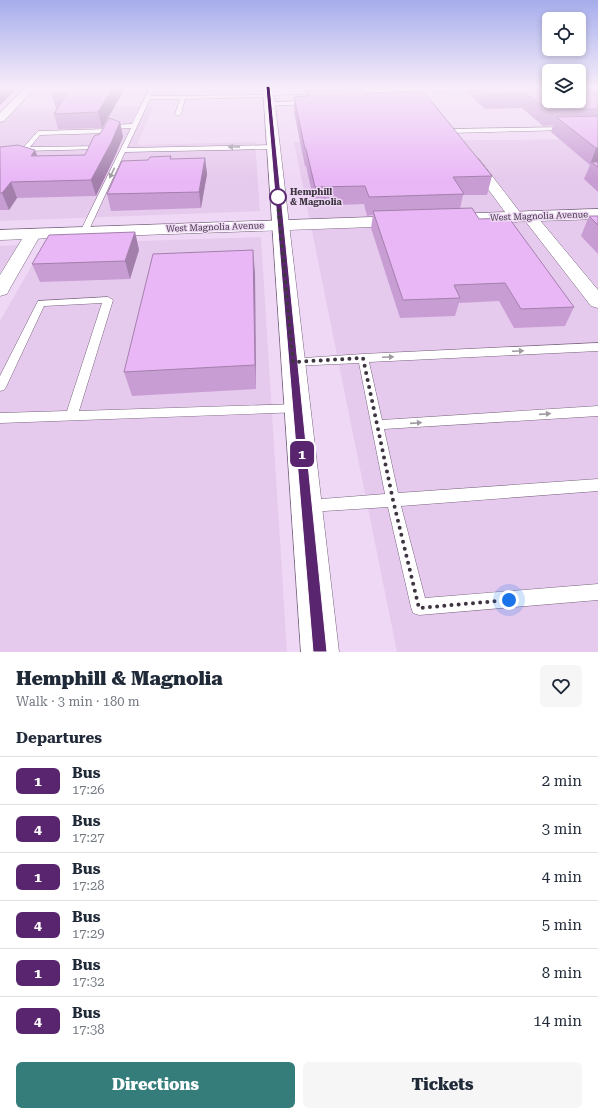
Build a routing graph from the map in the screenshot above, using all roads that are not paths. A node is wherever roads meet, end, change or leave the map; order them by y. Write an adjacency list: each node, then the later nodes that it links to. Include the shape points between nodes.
1 (138, 117): 4 (lane)
2 (271, 117): 8 (main road)
3 (442, 120): 7 (street)
4 (134, 126): 6 (lane, via 111,127); 10 (lane)
5 (575, 131): 7 (lane)
6 (106, 136): 9 (lane, via 99,148); 9 (lane, via 38,132 25,149)
7 (454, 136)
8 (273, 147): 10 (lane, one-way to 10); 17 (main road)
9 (60, 149): 12 (lane)
10 (123, 150): 18 (lane, one-way to 18)
11 (467, 153): 14 (street)
12 (23, 157)
13 (598, 214): 14 (main road, West Magnolia Avenue)
14 (522, 217): 16 (main road, West Magnolia Avenue); 22 (street)
15 (413, 220): 17 (main road, West Magnolia Avenue)
16 (437, 220)
17 (281, 225): 18 (main road, West Magnolia Avenue); 25 (main road)
18 (84, 232): 19 (main road, West Magnolia Avenue)
19 (33, 234): 20 (main road, West Magnolia Avenue); 21 (street)
20 (0, 235)
21 (0, 290)
22 (598, 302)
23 (598, 347): 24 (lane, one-way to 23)
24 (363, 358): 25 (lane); 31 (lane)
25 (293, 362): 27 (main road)
26 (0, 388): 29 (lane, via 41,303 108,300)
27 (298, 409): 29 (lane); 34 (main road)
28 (598, 411): 31 (lane, one-way to 28)
29 (72, 415): 30 (lane)
30 (0, 418)
31 (377, 425): 33 (lane)
32 (598, 485): 33 (lane)
33 (393, 500): 34 (lane); 35 (lane, via 419,608)
34 (306, 506): 36 (main road)
35 (598, 592)
36 (320, 652)

